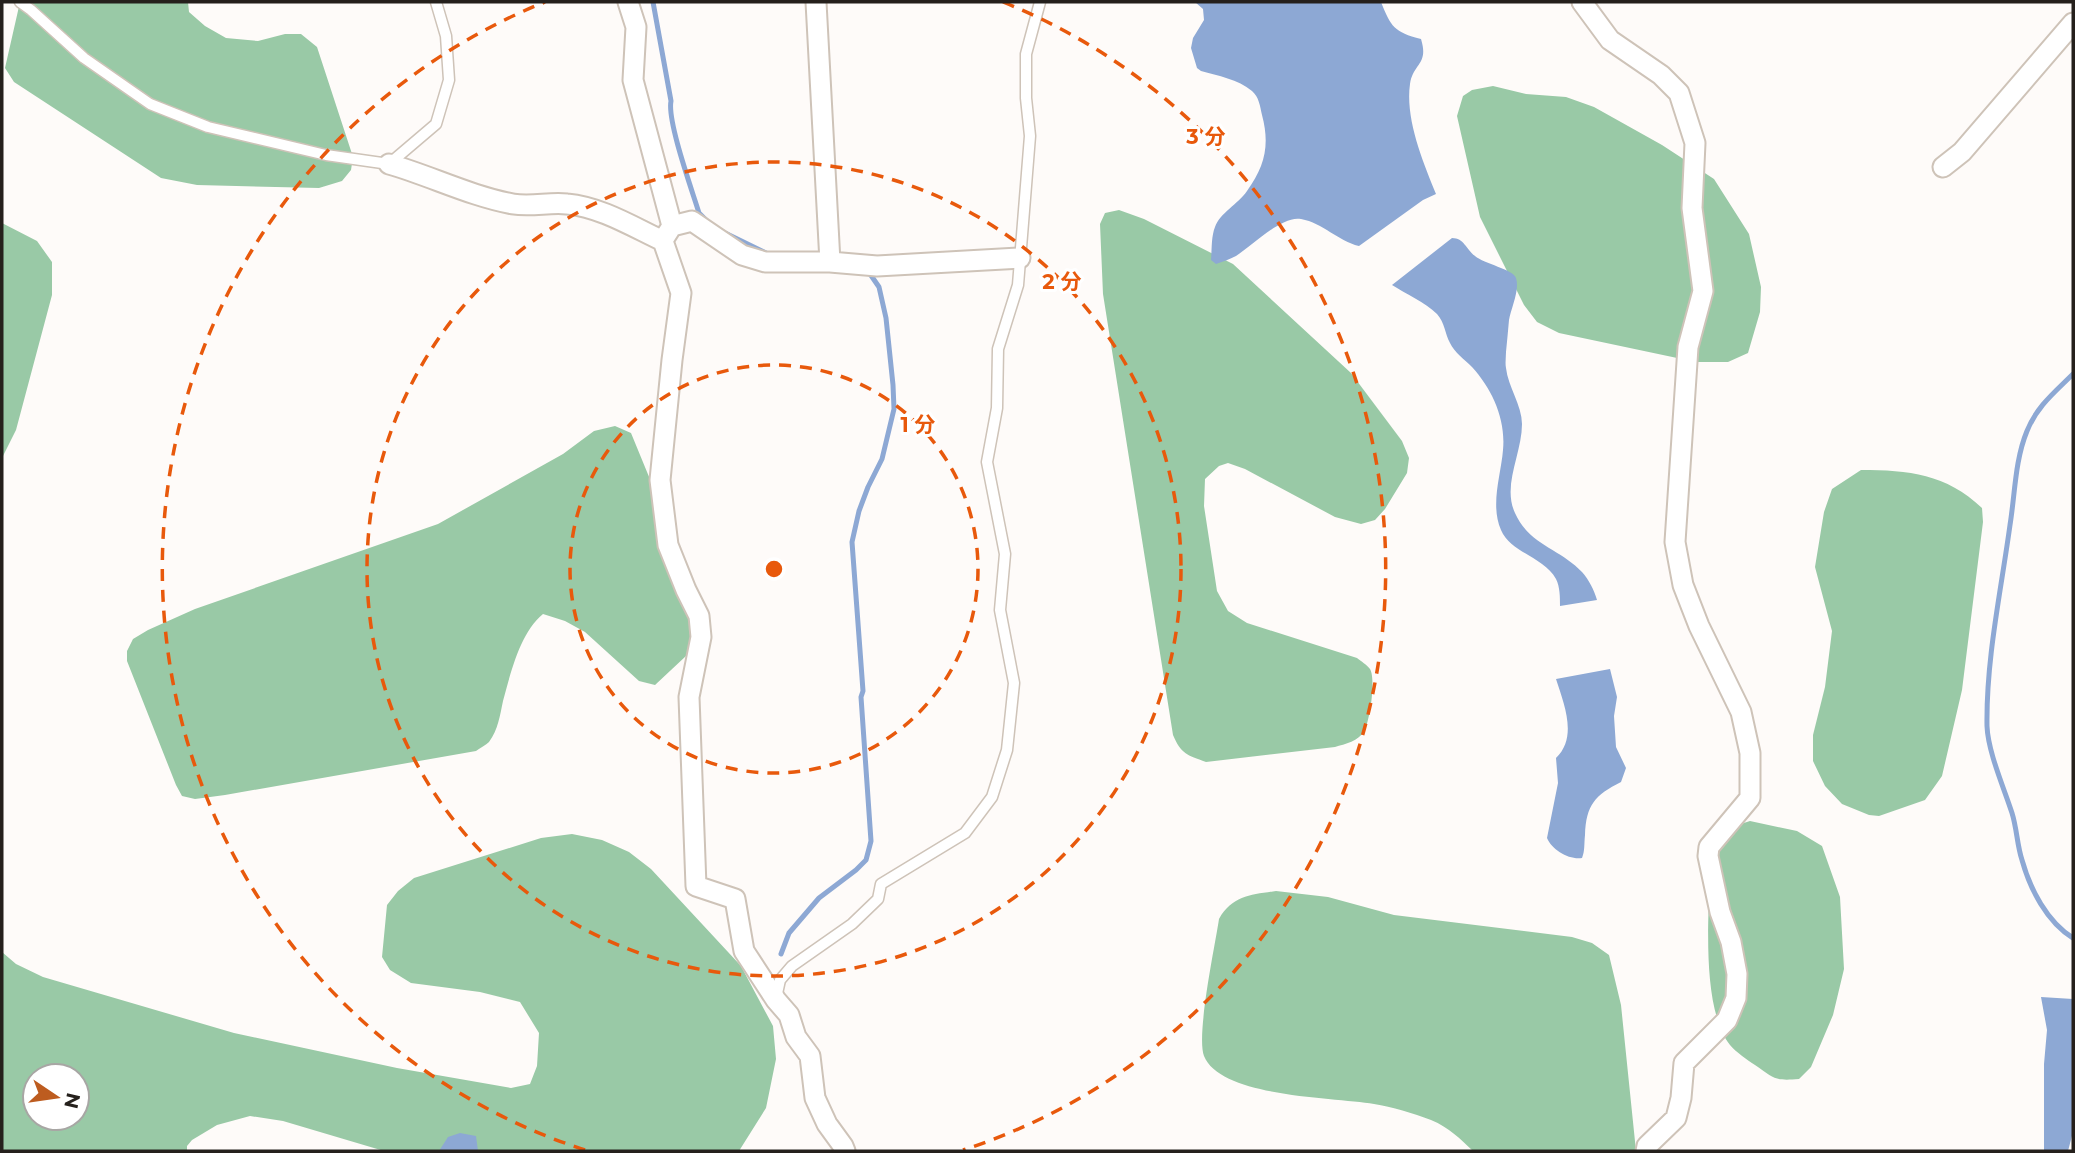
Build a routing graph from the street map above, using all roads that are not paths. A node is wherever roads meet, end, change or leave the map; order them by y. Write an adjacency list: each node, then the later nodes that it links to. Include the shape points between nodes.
1 (20, 2): 8 (lane, via 84,58 150,104 208,127 326,155)
2 (436, 2): 8 (lane, via 446,36 449,80 436,124)
3 (628, 2): 10 (street, via 636,27 633,80)
4 (816, 2): 12 (street)
5 (1040, 2): 11 (lane, via 1026,54 1030,136)
6 (1582, 2): 15 (street, via 1610,40 1679,93 1695,144 1692,208 1703,291 1688,347 1675,542 1683,585 1741,712 1750,753 1751,798 1709,847 1720,912 1738,974 1736,998 1727,1020 1684,1063 1676,1118)
7 (2073, 23): 9 (street, via 1962,152)
8 (389, 164): 10 (street, via 515,205 567,204)
9 (1943, 167)
10 (667, 234): 12 (street, via 692,221 742,256 765,262); 13 (street, via 681,293 660,480 668,545 699,616 701,637 689,697 696,886 735,900 744,950)
11 (1020, 258): 12 (street, via 877,266); 13 (lane, via 1018,285 998,349 997,408 987,462 1004,554 1000,610 1014,683 1007,750 992,797 965,833 881,884 878,898 852,924 792,965 780,980)
12 (830, 262)
13 (776, 1000): 14 (street, via 810,1056 816,1098)
14 (845, 1151)
15 (1646, 1151)

